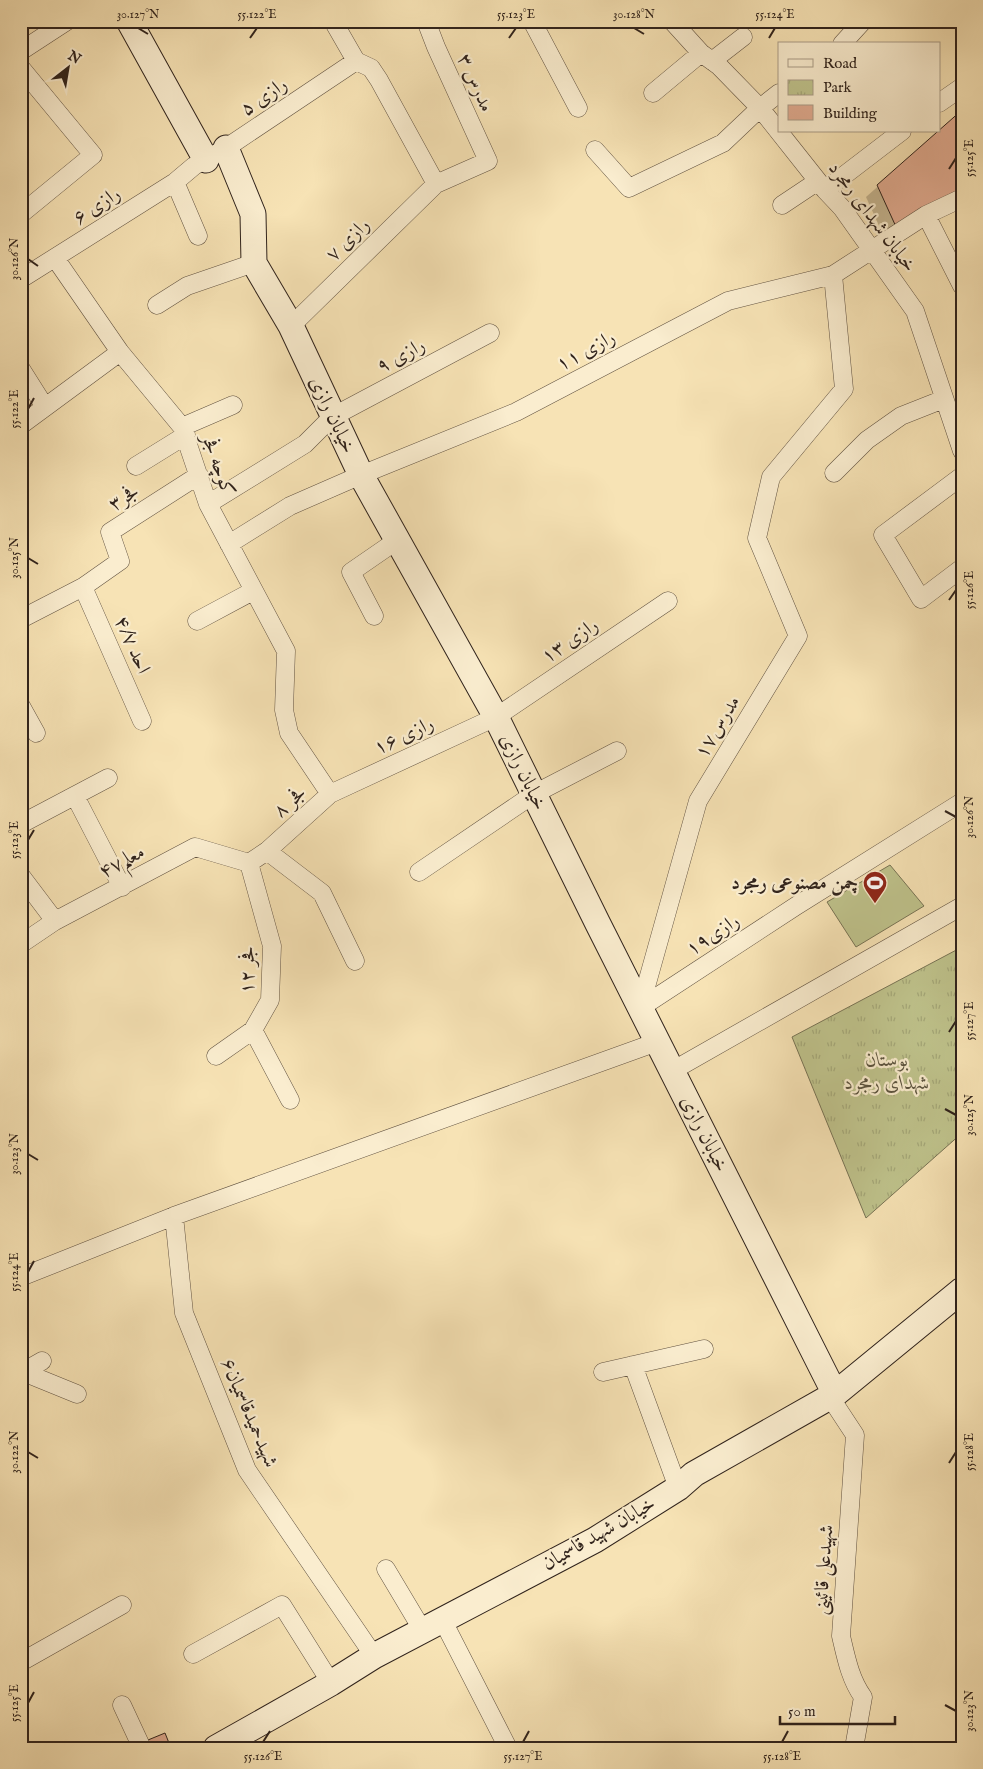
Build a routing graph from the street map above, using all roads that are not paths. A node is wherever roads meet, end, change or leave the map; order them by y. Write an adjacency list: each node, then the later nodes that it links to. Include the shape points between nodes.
1 (67, 21): 10 (street)
2 (129, 21): 24 (street, خیابان رازی)
3 (333, 21): 12 (street)
4 (426, 21): 26 (street, مدرس ۳, via 488,161)
5 (532, 21): 18 (street)
6 (672, 21): 11 (street, خیابان شهدای رمجرد)
7 (863, 21): 9 (street)
8 (743, 37): 11 (street)
9 (844, 42)
10 (21, 51)
11 (706, 57): 15 (street); 19 (street, خیابان شهدای رمجرد)
12 (356, 61): 24 (street, رازی ۵); 26 (street, via 371,68 379,80)
13 (21, 68): 30 (street, via 93,155)
14 (962, 87): 17 (street)
15 (653, 93)
16 (778, 94): 19 (street)
17 (940, 102)
18 (578, 108)
19 (760, 108): 20 (street, خیابان شهدای رمجرد); 23 (street, via 724,142 629,188)
20 (778, 130)
21 (779, 132): 27 (street, خیابان شهدای رمجرد)
22 (899, 132): 27 (street)
23 (595, 150)
24 (208, 158): 25 (street, رازی ۶); 35 (street, خیابان رازی, via 253,214)
25 (175, 182): 32 (street); 34 (street, رازی ۶)
26 (436, 184): 40 (street, رازی ۷)
27 (822, 185): 29 (street); 33 (street, خیابان شهدای رمجرد)
28 (962, 198): 31 (street, رازی ۱۱)
29 (782, 205)
30 (21, 214)
31 (926, 215): 33 (street, رازی ۱۱); 38 (street)
32 (198, 236)
33 (872, 250): 36 (street, رازی ۱۱); 44 (street, خیابان شهدای رمجرد, via 915,311)
34 (55, 258): 37 (street, رازی ۶); 42 (street, کوچه فجر)
35 (254, 262): 39 (street, via 187,286); 40 (street, خیابان رازی)
36 (834, 275): 54 (street, رازی ۱۱, via 728,301 516,412); 87 (street, مدرس۱۷, via 844,389 771,478 756,538 798,636 698,801)
37 (21, 279)
38 (962, 286)
39 (157, 305)
40 (291, 326): 47 (street, خیابان رازی)
41 (490, 332): 47 (street, رازی ۹)
42 (120, 352): 46 (street); 49 (street, کوچه فجر)
43 (21, 369): 46 (street)
44 (944, 399): 50 (street, خیابان شهدای رمجرد); 52 (street, via 901,416 867,440)
45 (233, 405): 49 (street)
46 (45, 407): 48 (street)
47 (332, 417): 54 (street, خیابان رازی); 56 (street, رازی ۹, via 305,444)
48 (21, 425)
49 (184, 431): 51 (street); 53 (street, کوچه فجر)
50 (962, 451)
51 (136, 466)
52 (834, 473)
53 (199, 475): 56 (street, کوچه فجر); 60 (street, فجر۳, via 110,532 120,561)
54 (361, 475): 57 (street, خیابان رازی); 58 (street, رازی ۱۱, via 290,506)
55 (962, 476): 59 (street, via 883,535 921,599)
56 (208, 504): 58 (street, کوچه فجر)
57 (396, 541): 63 (street, via 351,572); 68 (street, خیابان رازی)
58 (229, 544): 61 (street, کوچه فجر)
59 (962, 568)
60 (83, 587): 64 (street); 69 (street, احد ۴/۷)
61 (253, 591): 65 (street); 67 (street, کوچه فجر, via 286,651)
62 (668, 601): 68 (street, رازی ۱۳)
63 (374, 616)
64 (21, 619)
65 (197, 622)
66 (21, 706): 70 (street)
67 (284, 710): 73 (street, فجر ۸, via 289,733)
68 (496, 717): 73 (street, رازی ۱۶); 74 (street, خیابان رازی)
69 (142, 721)
70 (36, 733)
71 (617, 751): 74 (street)
72 (108, 778): 75 (street)
73 (330, 794): 78 (street, فجر ۸)
74 (534, 794): 80 (street); 87 (street, خیابان رازی)
75 (74, 796): 77 (street); 82 (street)
76 (962, 802): 87 (street, رازی۱۹)
77 (21, 824)
78 (267, 851): 79 (street, فجر ۸); 86 (street, via 322,893)
79 (249, 863): 82 (street, معلم۴۷, via 195,847); 88 (street, فجر ۱۲, via 272,946 270,1000)
80 (419, 872)
81 (21, 876): 84 (street)
82 (122, 887): 84 (street, معلم۴۷)
83 (962, 906): 91 (street)
84 (55, 921): 85 (street, معلم۴۷)
85 (21, 944)
86 (355, 961)
87 (640, 1008): 89 (street, خیابان رازی)
88 (253, 1030): 90 (street, فجر ۱۲); 92 (street)
89 (657, 1042): 91 (street, خیابان رازی); 93 (street)
90 (216, 1056)
91 (672, 1071): 102 (street, خیابان رازی)
92 (290, 1100)
93 (174, 1216): 94 (street); 108 (street, شهیدحمیدقاسمیان۶, via 184,1313 247,1470)
94 (21, 1277)
95 (962, 1290): 102 (street, خیابان شهید قاسمیان)
96 (704, 1348): 98 (street)
97 (42, 1362): 100 (street)
98 (634, 1365): 99 (street); 103 (street)
99 (603, 1372)
100 (22, 1373): 101 (street)
101 (77, 1394)
102 (832, 1396): 103 (street, خیابان شهید قاسمیان, via 694,1474); 115 (street, شهیدعلی قائینی, via 855,1436 841,1636 856,1688 863,1697)
103 (678, 1488): 106 (street, خیابان شهید قاسمیان, via 595,1540)
104 (386, 1569): 106 (street)
105 (122, 1606): 109 (street)
106 (432, 1625): 108 (street, خیابان شهید قاسمیان); 114 (street)
107 (193, 1654): 110 (street, via 282,1605)
108 (374, 1656): 110 (street, خیابان شهید قاسمیان)
109 (21, 1662)
110 (332, 1684): 113 (street, خیابان شهید قاسمیان)
111 (122, 1705): 112 (street)
112 (142, 1748)
113 (216, 1748)
114 (508, 1748)
115 (854, 1748)

